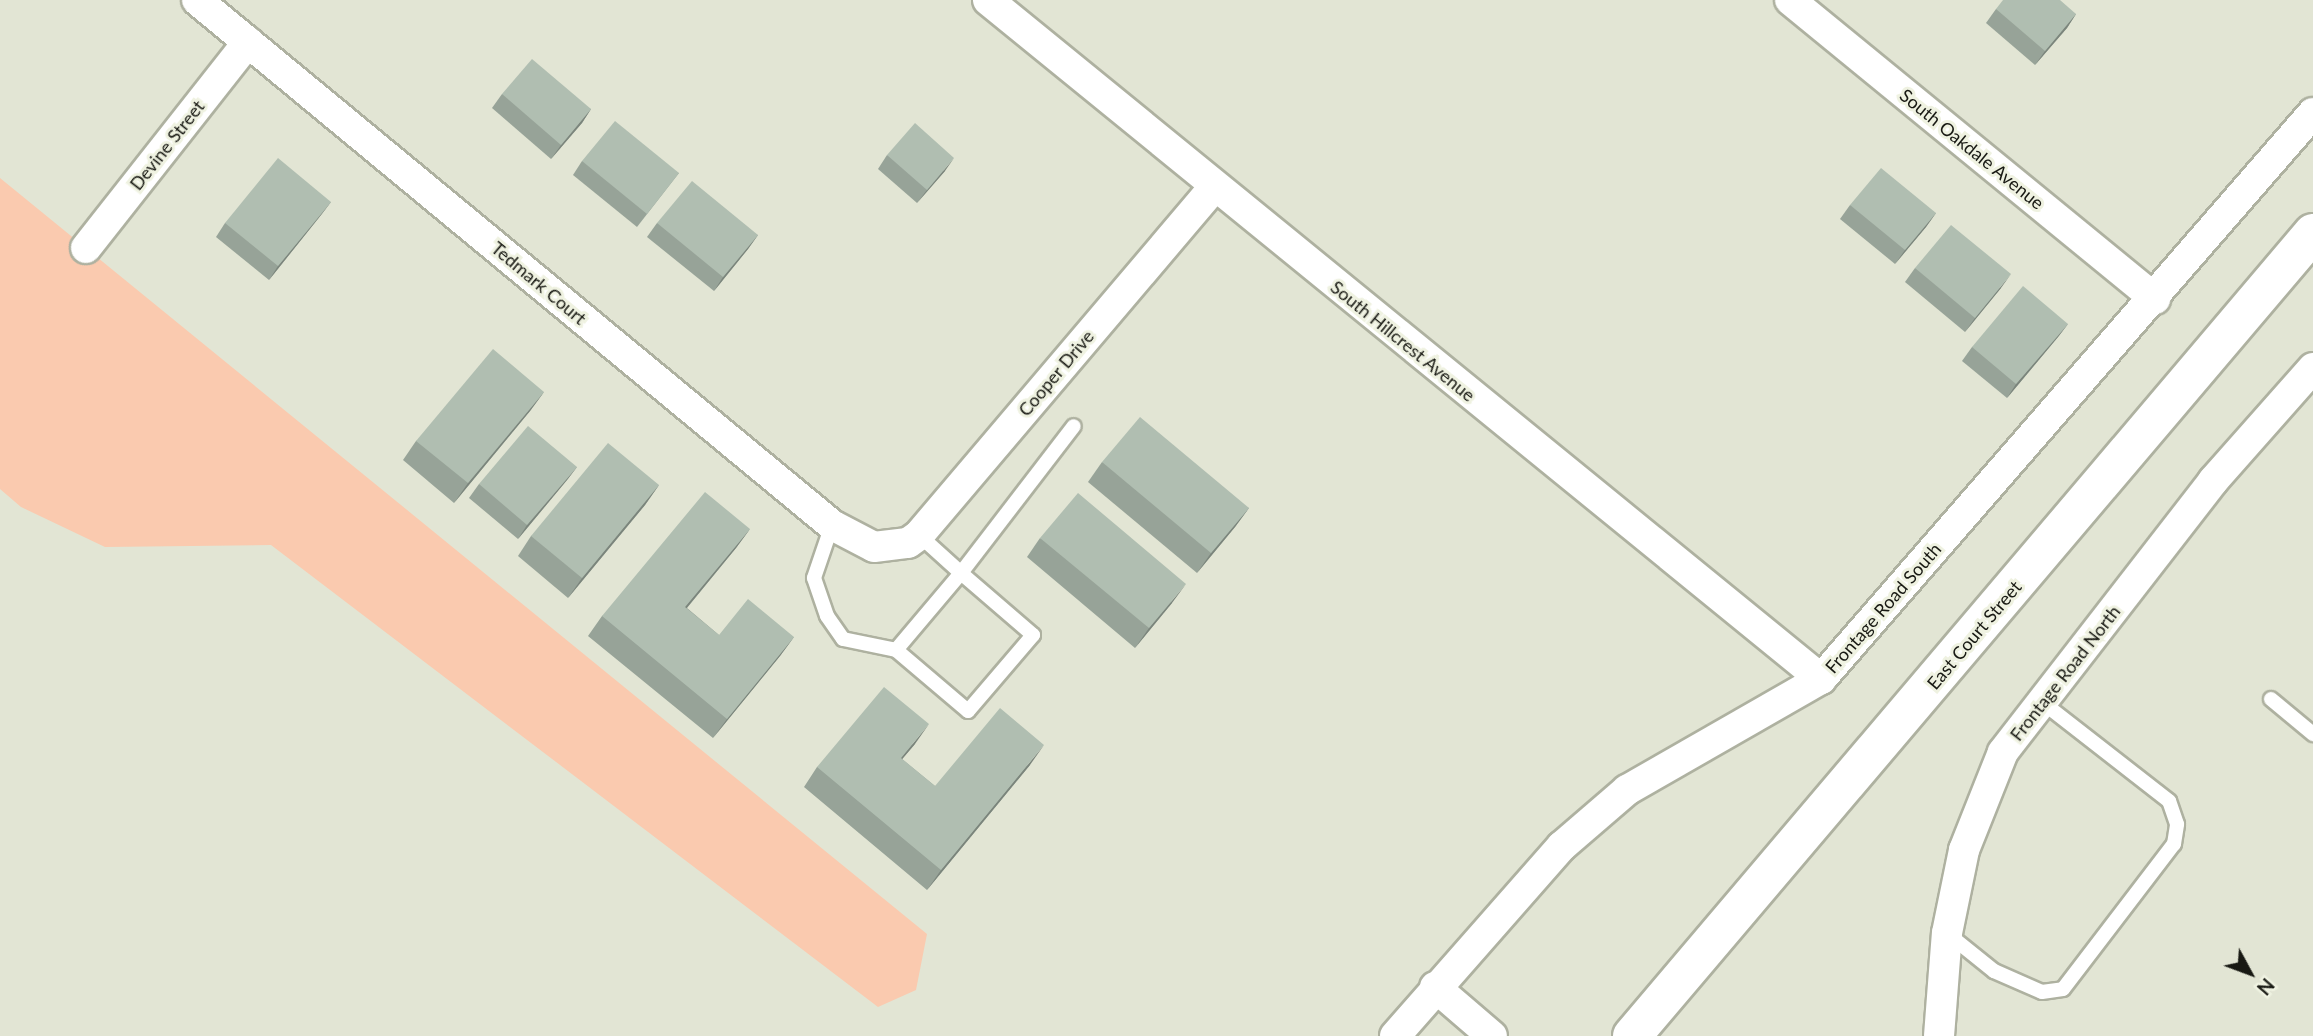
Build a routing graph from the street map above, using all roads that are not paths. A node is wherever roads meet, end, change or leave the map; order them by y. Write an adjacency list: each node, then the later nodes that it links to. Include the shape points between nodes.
1 (197, 0): 4 (street, Tedmark Court)
2 (988, 0): 6 (street, South Hillcrest Avenue)
3 (1790, 0): 9 (street, South Oakdale Avenue)
4 (248, 42): 8 (street, Devine Street); 12 (street, Tedmark Court)
5 (2313, 113): 9 (street, Frontage Road South)
6 (1214, 187): 13 (street, Cooper Drive); 17 (street, South Hillcrest Avenue)
7 (2313, 233): 25 (highway, East Court Street)
8 (86, 248)
9 (2155, 299): 17 (street, Frontage Road South)
10 (2313, 368): 19 (street, Frontage Road North, via 2213,481)
11 (1074, 426): 15 (lane)
12 (832, 525): 14 (street, Tedmark Court, via 874,547); 16 (lane, via 814,578 827,616 843,639)
13 (919, 534): 14 (street, Cooper Drive); 15 (lane)
14 (891, 546)
15 (961, 573): 16 (lane); 16 (lane, via 1033,635 968,711)
16 (896, 650)
17 (1821, 679): 22 (street, Frontage Road South, via 1627,790 1562,846)
18 (2271, 699): 20 (lane)
19 (2042, 702): 21 (street, Frontage Road North, via 2003,752 1964,850); 21 (lane, via 2169,801 2177,824 2174,844 2063,989 2042,992 1994,971)
20 (2313, 734)
21 (1947, 933): 26 (street, Frontage Road North)
22 (1435, 987): 23 (street, Frontage Road South); 24 (street)
23 (1395, 1036)
24 (1492, 1036)
25 (1632, 1036)
26 (1939, 1036)

